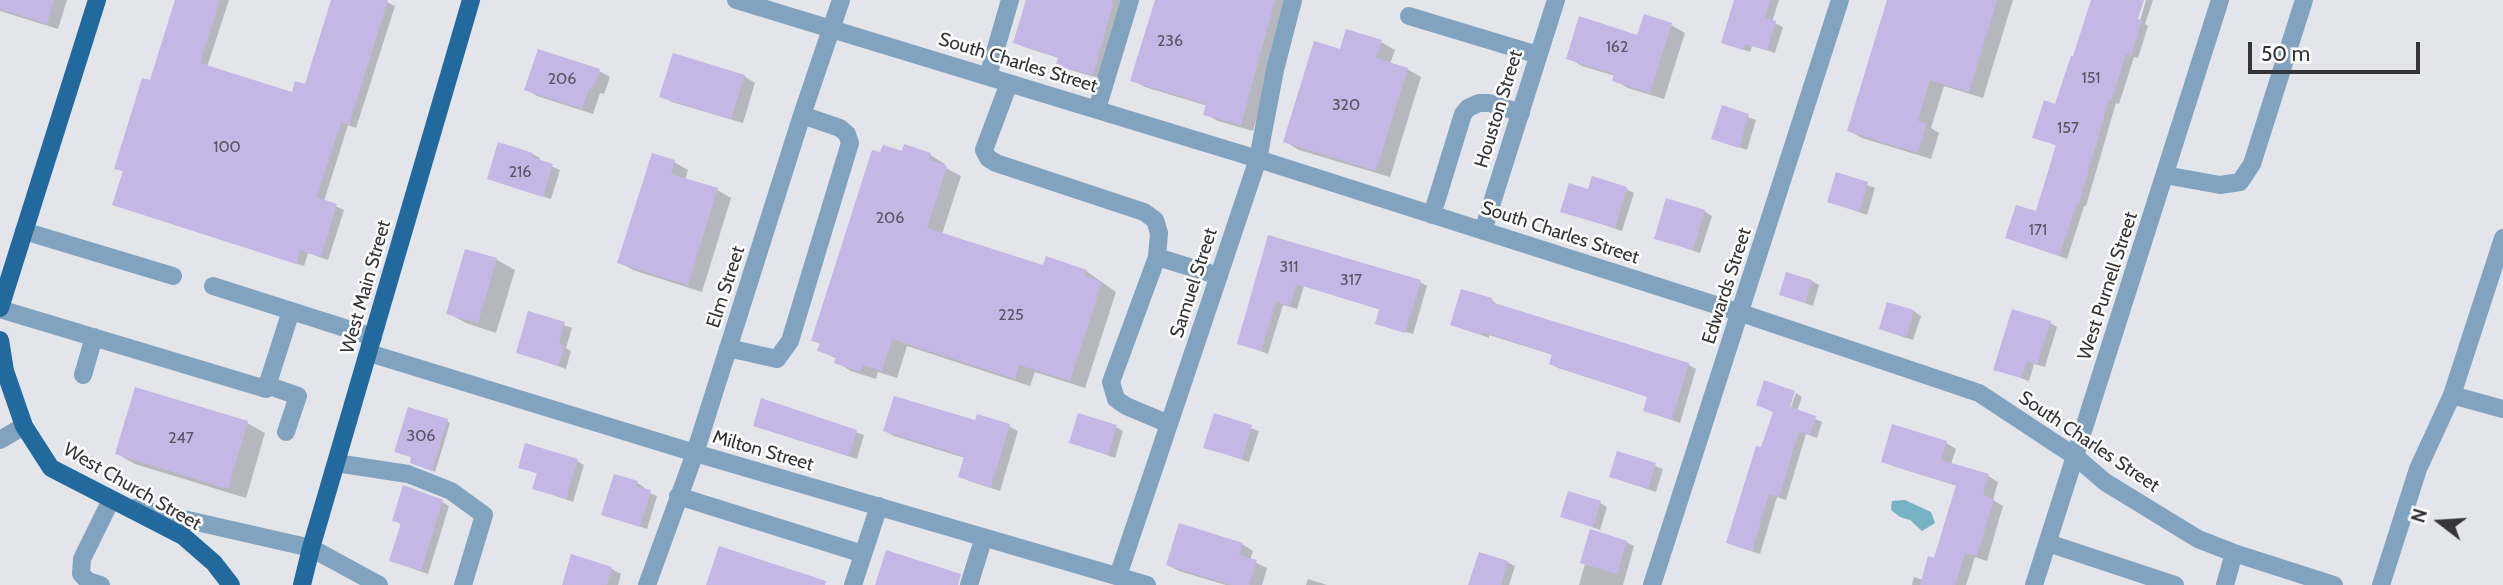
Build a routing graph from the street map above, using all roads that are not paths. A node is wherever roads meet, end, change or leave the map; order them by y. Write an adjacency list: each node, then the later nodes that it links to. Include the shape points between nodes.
1 (97, 0): 24 (main road)
2 (471, 0): 35 (main road, West Main Street)
3 (736, 0): 13 (street, South Charles Street)
4 (841, 0): 13 (street, Elm Street)
5 (1010, 0): 15 (street)
6 (1129, 0): 17 (street)
7 (1293, 0): 20 (street, Samuel Street)
8 (1556, 0): 14 (street, Houston Street)
9 (1840, 0): 32 (street, Edwards Street)
10 (2220, 0): 21 (street, West Purnell Street)
11 (2304, 0): 21 (street, via 2252,164 2240,182 2220,185)
12 (1409, 16): 14 (street)
13 (832, 28): 15 (street, South Charles Street); 19 (street, Elm Street)
14 (1538, 55): 18 (street, Houston Street)
15 (988, 76): 16 (street, South Charles Street)
16 (1009, 83): 17 (street, South Charles Street); 26 (street, via 984,149 988,158 1144,212 1155,220 1159,233)
17 (1097, 108): 20 (street, South Charles Street)
18 (1521, 113): 22 (street, via 1479,103 1462,114); 23 (street, Houston Street)
19 (802, 115): 36 (street, Elm Street); 36 (street, via 840,128 850,143 790,341 777,359)
20 (1258, 159): 22 (street, South Charles Street); 28 (street, Samuel Street)
21 (2165, 175): 46 (street, West Purnell Street)
22 (1432, 215): 23 (street, South Charles Street)
23 (1483, 231): 32 (street, South Charles Street)
24 (24, 232): 27 (street); 30 (main road)
25 (2503, 239): 39 (street)
26 (1157, 257): 28 (street); 41 (street, via 1111,382 1116,399)
27 (173, 276)
28 (1219, 276): 41 (street, Samuel Street)
29 (213, 286): 31 (street, Milton Street)
30 (0, 309): 33 (street)
31 (291, 311): 35 (street, Milton Street); 38 (street)
32 (1741, 313): 46 (street, South Charles Street, via 1979,393); 66 (street, Edwards Street)
33 (94, 337): 37 (street); 38 (street, via 266,389)
34 (0, 340): 42 (main road, West Church Street, via 5,371)
35 (371, 345): 45 (street, Milton Street); 47 (main road, West Main Street)
36 (728, 348): 45 (street, Elm Street)
37 (83, 375)
38 (267, 385): 43 (street, via 298,396)
39 (2452, 395): 40 (street); 71 (street, via 2418,468)
40 (2503, 409)
41 (1169, 424): 56 (street, Samuel Street)
42 (24, 426): 44 (street); 49 (main road, West Church Street, via 51,468)
43 (286, 432)
44 (0, 440)
45 (695, 453): 48 (street, Elm Street); 50 (street, Milton Street)
46 (2076, 457): 52 (street, West Purnell Street); 54 (street, South Charles Street, via 2105,482 2187,532)
47 (336, 463): 53 (main road, West Main Street); 61 (street, via 408,474 451,491 484,515)
48 (678, 496): 55 (street); 62 (street, Elm Street)
49 (114, 502): 53 (street); 57 (main road, West Church Street, via 183,537 214,563); 58 (street, via 82,559 81,574)
50 (879, 506): 51 (street, Milton Street); 55 (street)
51 (984, 537): 56 (street, Milton Street); 64 (street)
52 (2048, 542): 67 (street, West Purnell Street); 68 (street)
53 (310, 548): 59 (main road, West Main Street); 60 (street)
54 (2234, 553): 69 (street); 70 (street, South Charles Street)
55 (863, 554): 63 (street)
56 (1118, 576): 65 (street, Milton Street)
57 (230, 584)
58 (101, 585)
59 (302, 585)
60 (379, 585)
61 (463, 585)
62 (647, 585)
63 (853, 585)
64 (969, 585)
65 (1147, 585)
66 (1652, 585)
67 (2034, 585)
68 (2175, 585)
69 (2225, 585)
70 (2334, 585)
71 (2381, 585)

